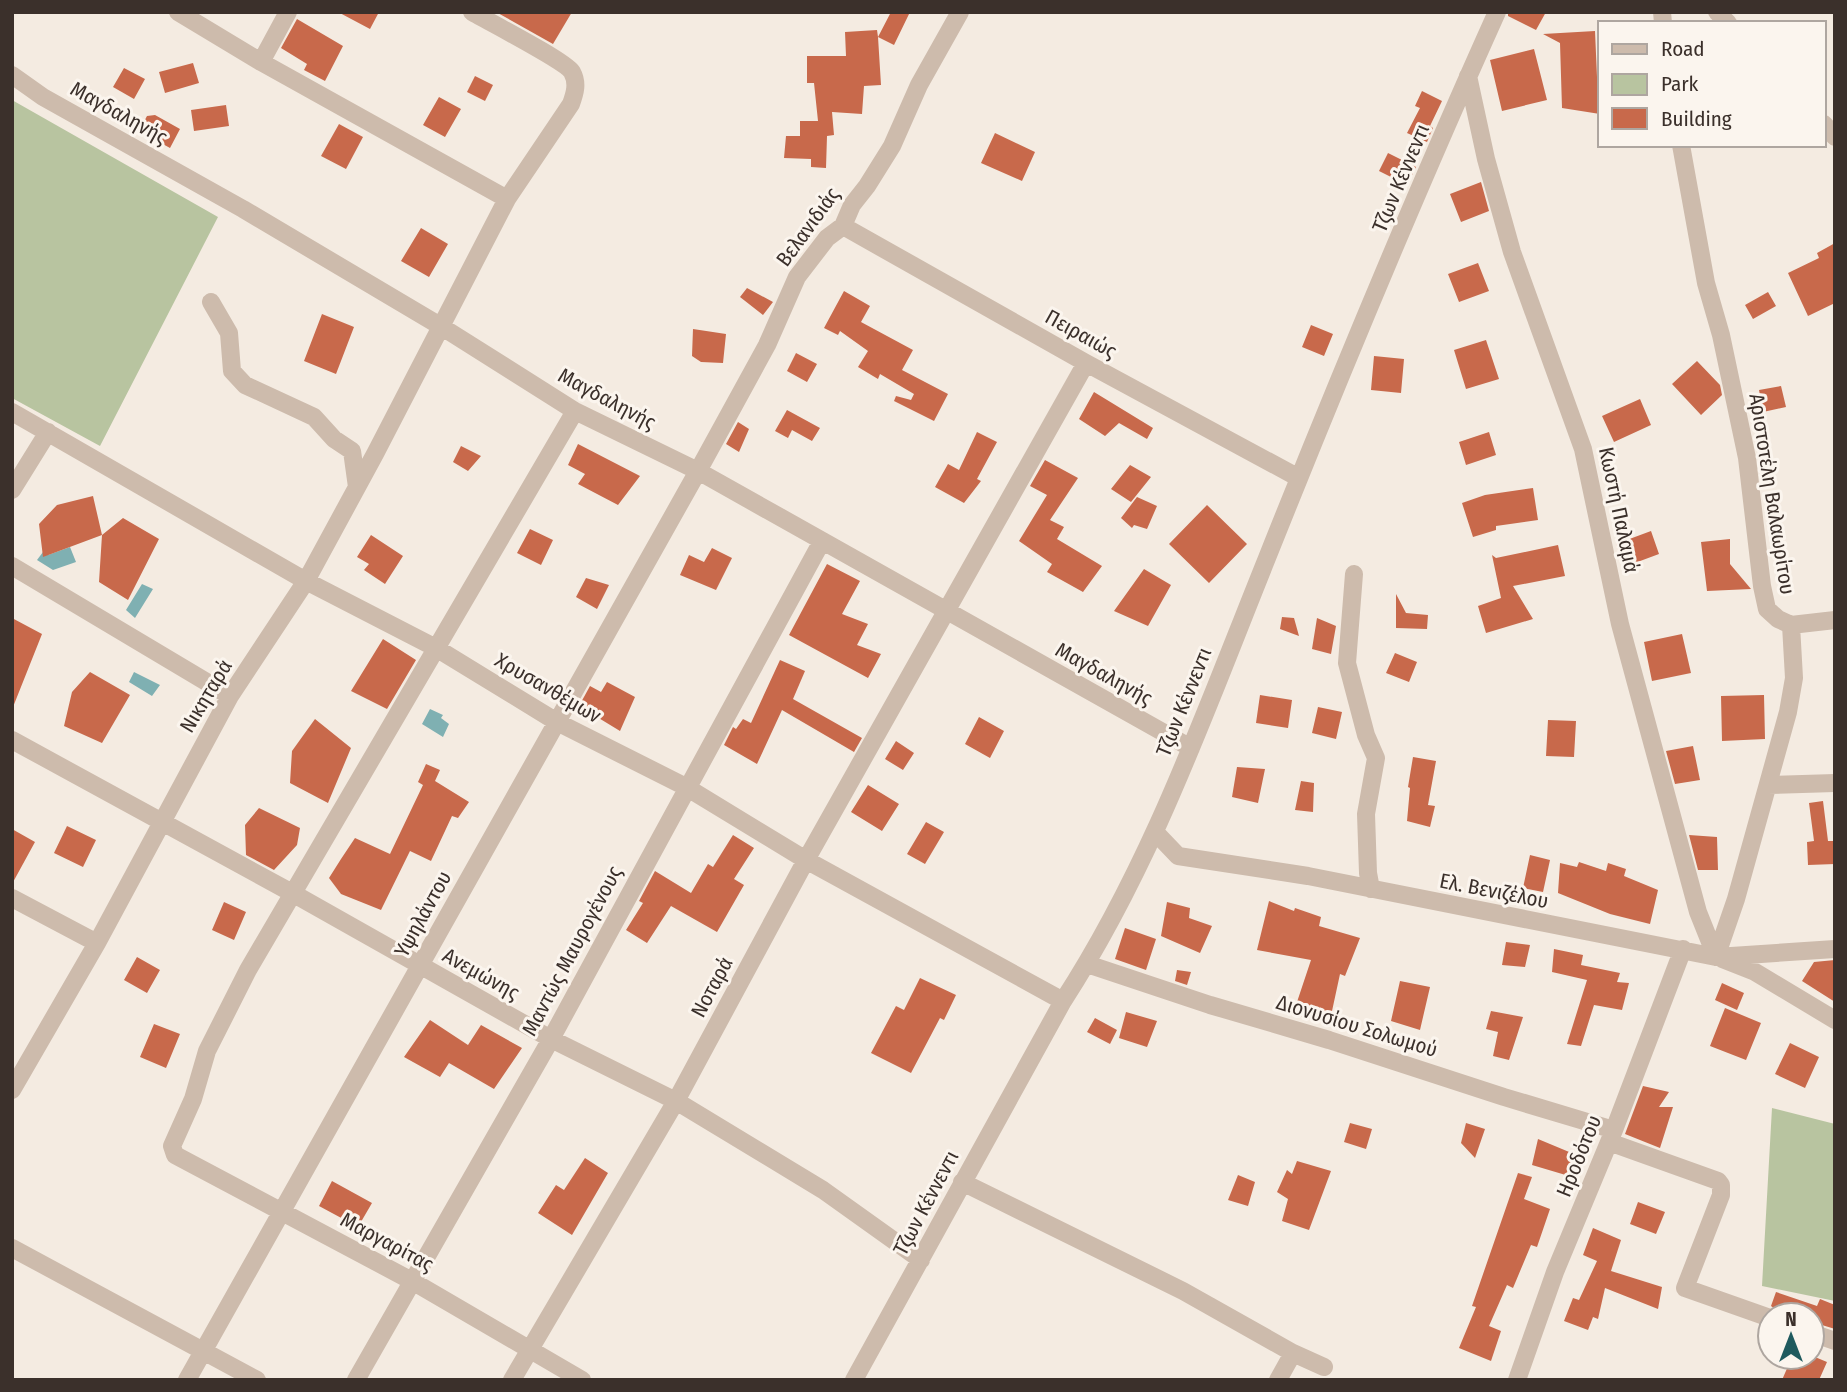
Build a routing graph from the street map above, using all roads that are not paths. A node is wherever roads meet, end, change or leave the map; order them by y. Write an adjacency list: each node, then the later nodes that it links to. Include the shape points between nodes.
1 (178, 12): 6 (street)
2 (288, 12): 6 (street)
3 (472, 12): 10 (street, Νικηταρά, via 567,66 576,82 571,104)
4 (960, 12): 11 (street, Βελανιδιάς, via 919,85 892,146)
5 (1497, 12): 8 (street, Τζων Κέννεντι)
6 (261, 62): 10 (street)
7 (12, 75): 13 (street, Μαγδαληνής)
8 (1468, 75): 19 (street, Τζων Κέννεντι); 46 (street, Κωστή Παλαμά, via 1512,252 1583,450 1620,624 1698,912)
9 (1681, 147): 28 (street, Αριστοτέλη Βαλαωρίτου, via 1706,284 1747,458 1767,609)
10 (507, 199): 13 (street, Νικηταρά)
11 (842, 226): 14 (street, Πειραιώς); 18 (street, Βελανιδιάς, via 797,277 767,345)
12 (211, 302): 20 (street, via 229,332 232,372 245,384 314,416 352,451)
13 (442, 327): 15 (street, Μαγδαληνής); 20 (street, Νικηταρά)
14 (1086, 363): 19 (street, Πειραιώς); 26 (street, Νοταρά)
15 (575, 411): 18 (street, Μαγδαληνής); 29 (street)
16 (12, 412): 17 (street, Χρυσανθέμων)
17 (48, 432): 21 (street); 25 (street, Χρυσανθέμων)
18 (698, 471): 22 (street, Μαγδαληνής); 31 (street, Υψηλάντου)
19 (1299, 478): 33 (street, Τζων Κέννεντι)
20 (357, 487): 25 (street, Νικηταρά)
21 (12, 490)
22 (822, 541): 26 (street, Μαγδαληνής); 36 (street, Μαντώς Μαυρογένους)
23 (12, 566): 30 (street)
24 (1354, 574): 40 (street, via 1347,663 1376,758 1366,814)
25 (306, 581): 29 (street, Χρυσανθέμων); 30 (street, Νικηταρά)
26 (946, 612): 33 (street, Μαγδαληνής); 39 (street, Νοταρά)
27 (1835, 620): 28 (street)
28 (1791, 625): 35 (street, Αριστοτέλη Βαλαωρίτου, via 1794,678)
29 (436, 648): 31 (street, Χρυσανθέμων); 41 (street)
30 (230, 696): 37 (street, Νικηταρά)
31 (557, 722): 36 (street, Χρυσανθέμων); 48 (street, Υψηλάντου)
32 (12, 740): 37 (street, Ανεμώνης)
33 (1191, 748): 38 (street, Τζων Κέννεντι)
34 (1835, 783): 35 (street)
35 (1768, 785): 46 (street, Αριστοτέλη Βαλαωρίτου)
36 (686, 788): 39 (street, Χρυσανθέμων); 51 (street, Μαντώς Μαυρογένους)
37 (161, 820): 41 (street, Ανεμώνης); 43 (street, Νικηταρά)
38 (1156, 832): 40 (street, Ελ. Βενιζέλου, via 1178,856); 47 (street, Τζων Κέννεντι)
39 (806, 860): 49 (street, Χρυσανθέμων); 53 (street, Νοταρά)
40 (1371, 889): 44 (street, Ελ. Βενιζέλου)
41 (294, 894): 48 (street, Ανεμώνης); 56 (street, Μαργαρίτας, via 207,1051 194,1099 172,1146 175,1155)
42 (12, 898): 43 (street)
43 (96, 943): 52 (street, Νικηταρά)
44 (1683, 949): 46 (street, Ελ. Βενιζέλου); 54 (street, Ηροδότου)
45 (1835, 949): 46 (street, Ελ. Βενιζέλου)
46 (1716, 957): 50 (street, via 1755,972)
47 (1087, 964): 49 (street, Τζων Κέννεντι); 54 (street, Διονυσίου Σολωμού)
48 (419, 966): 51 (street, Ανεμώνης); 56 (street, Υψηλάντου)
49 (1063, 1001): 55 (street, Τζων Κέννεντι)
50 (1835, 1020)
51 (551, 1039): 53 (street, Ανεμώνης); 59 (street, Μαντώς Μαυρογένους)
52 (12, 1090)
53 (676, 1101): 58 (street, Ανεμώνης, via 823,1190); 61 (street, Νοταρά)
54 (1612, 1136): 60 (street, Διονυσίου Σολωμού, via 1718,1181 1721,1195 1685,1288); 72 (street, Ηροδότου, via 1555,1272)
55 (962, 1182): 58 (street, Τζων Κέννεντι); 63 (street, via 1183,1291)
56 (282, 1212): 59 (street, Μαργαρίτας); 62 (street, Υψηλάντου)
57 (12, 1248): 62 (street)
58 (921, 1260): 70 (street, Τζων Κέννεντι)
59 (412, 1281): 61 (street, Μαργαρίτας); 67 (street, Μαντώς Μαυρογένους)
60 (1756, 1313)
61 (529, 1348): 68 (street, Νοταρά); 69 (street, Μαργαρίτας)
62 (203, 1351): 65 (street, Υψηλάντου); 66 (street)
63 (1293, 1353): 64 (street); 71 (street)
64 (1324, 1367)
65 (187, 1380)
66 (257, 1380)
67 (356, 1380)
68 (512, 1380)
69 (582, 1380)
70 (854, 1380)
71 (1278, 1380)
72 (1517, 1380)

